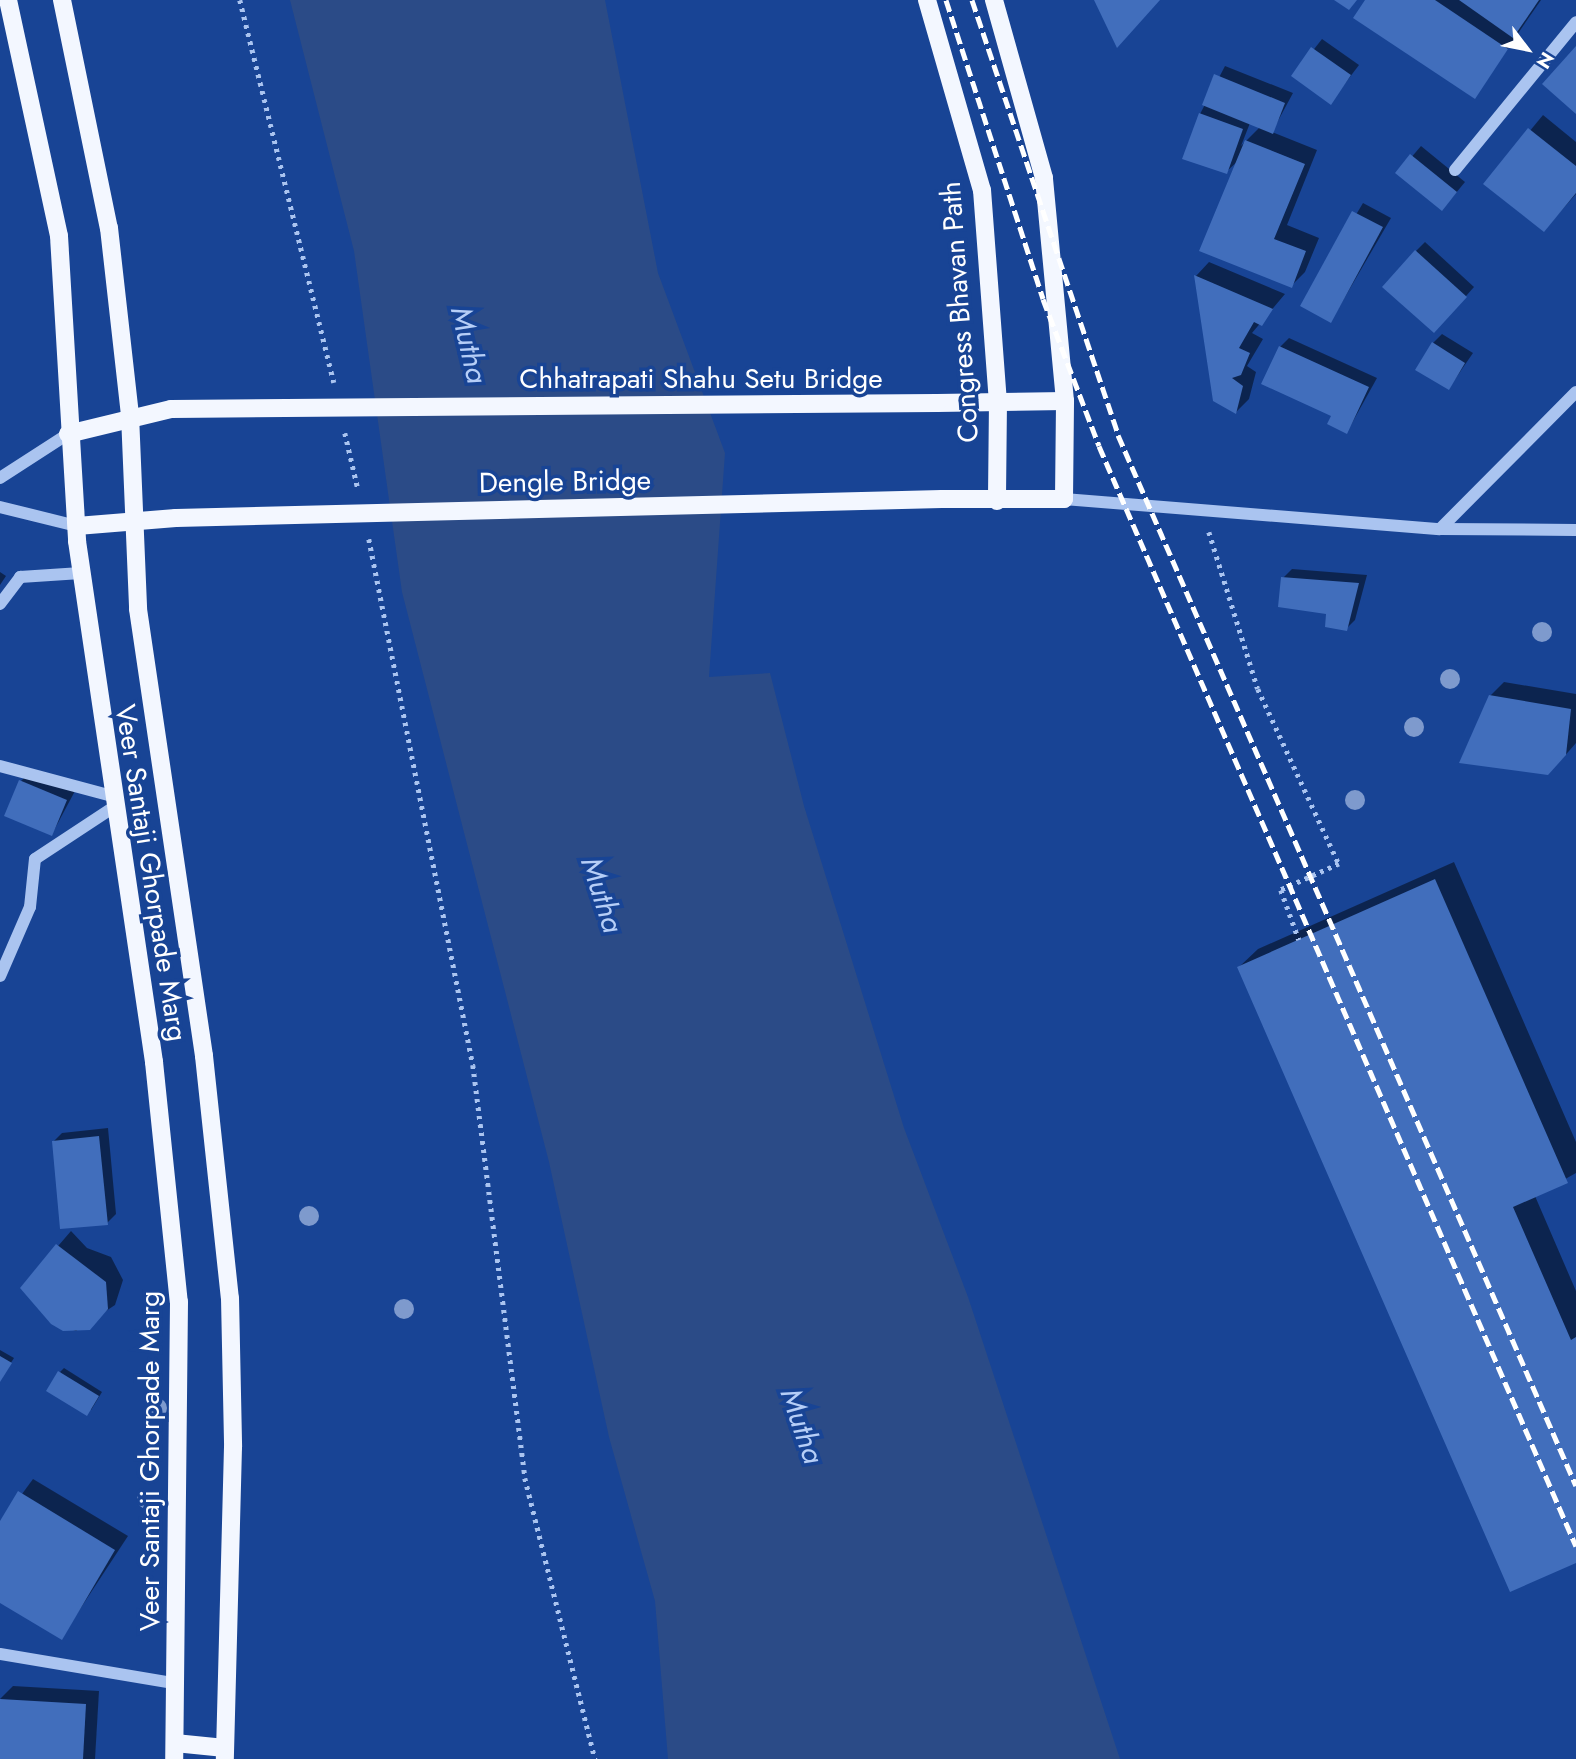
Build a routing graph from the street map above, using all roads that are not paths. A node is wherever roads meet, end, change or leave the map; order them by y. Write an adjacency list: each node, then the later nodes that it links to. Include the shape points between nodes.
1 (8, 0): 11 (main road, Veer Santaji Ghorpade Marg, via 58,236)
2 (62, 0): 10 (main road, Veer Santaji Ghorpade Marg, via 109,228)
3 (927, 0): 8 (main road, Congress Bhavan Path, via 982,190)
4 (994, 0): 9 (main road, via 1044,178)
5 (1576, 22): 6 (street)
6 (1455, 170)
7 (1576, 392): 18 (street)
8 (998, 401): 9 (main road, Chhatrapati Shahu Setu Bridge); 10 (main road, Chhatrapati Shahu Setu Bridge, bridge, via 171,408); 14 (main road, Congress Bhavan Path)
9 (1065, 401): 13 (main road)
10 (130, 415): 11 (main road, Chhatrapati Shahu Setu Bridge); 16 (main road, Veer Santaji Ghorpade Marg)
11 (68, 434): 12 (street); 17 (main road, Veer Santaji Ghorpade Marg)
12 (0, 478)
13 (1064, 499): 14 (main road, Dengle Bridge); 18 (street)
14 (997, 501): 16 (main road, Dengle Bridge, bridge)
15 (0, 508): 17 (street)
16 (134, 520): 17 (main road, Dengle Bridge); 28 (main road, Veer Santaji Ghorpade Marg, via 140,622 204,1056 230,1298 233,1447)
17 (77, 526): 20 (main road, Veer Santaji Ghorpade Marg)
18 (1440, 529): 19 (street)
19 (1576, 530)
20 (81, 573): 21 (street, via 20,578); 23 (main road, Veer Santaji Ghorpade Marg)
21 (0, 604)
22 (0, 766): 23 (street)
23 (113, 802): 24 (street, via 35,859 30,906); 26 (main road, Veer Santaji Ghorpade Marg, via 154,1062 179,1302 182,1447)
24 (0, 976)
25 (0, 1654): 26 (street)
26 (174, 1684): 27 (main road, Veer Santaji Ghorpade Marg)
27 (175, 1751): 28 (main road)
28 (225, 1753)

